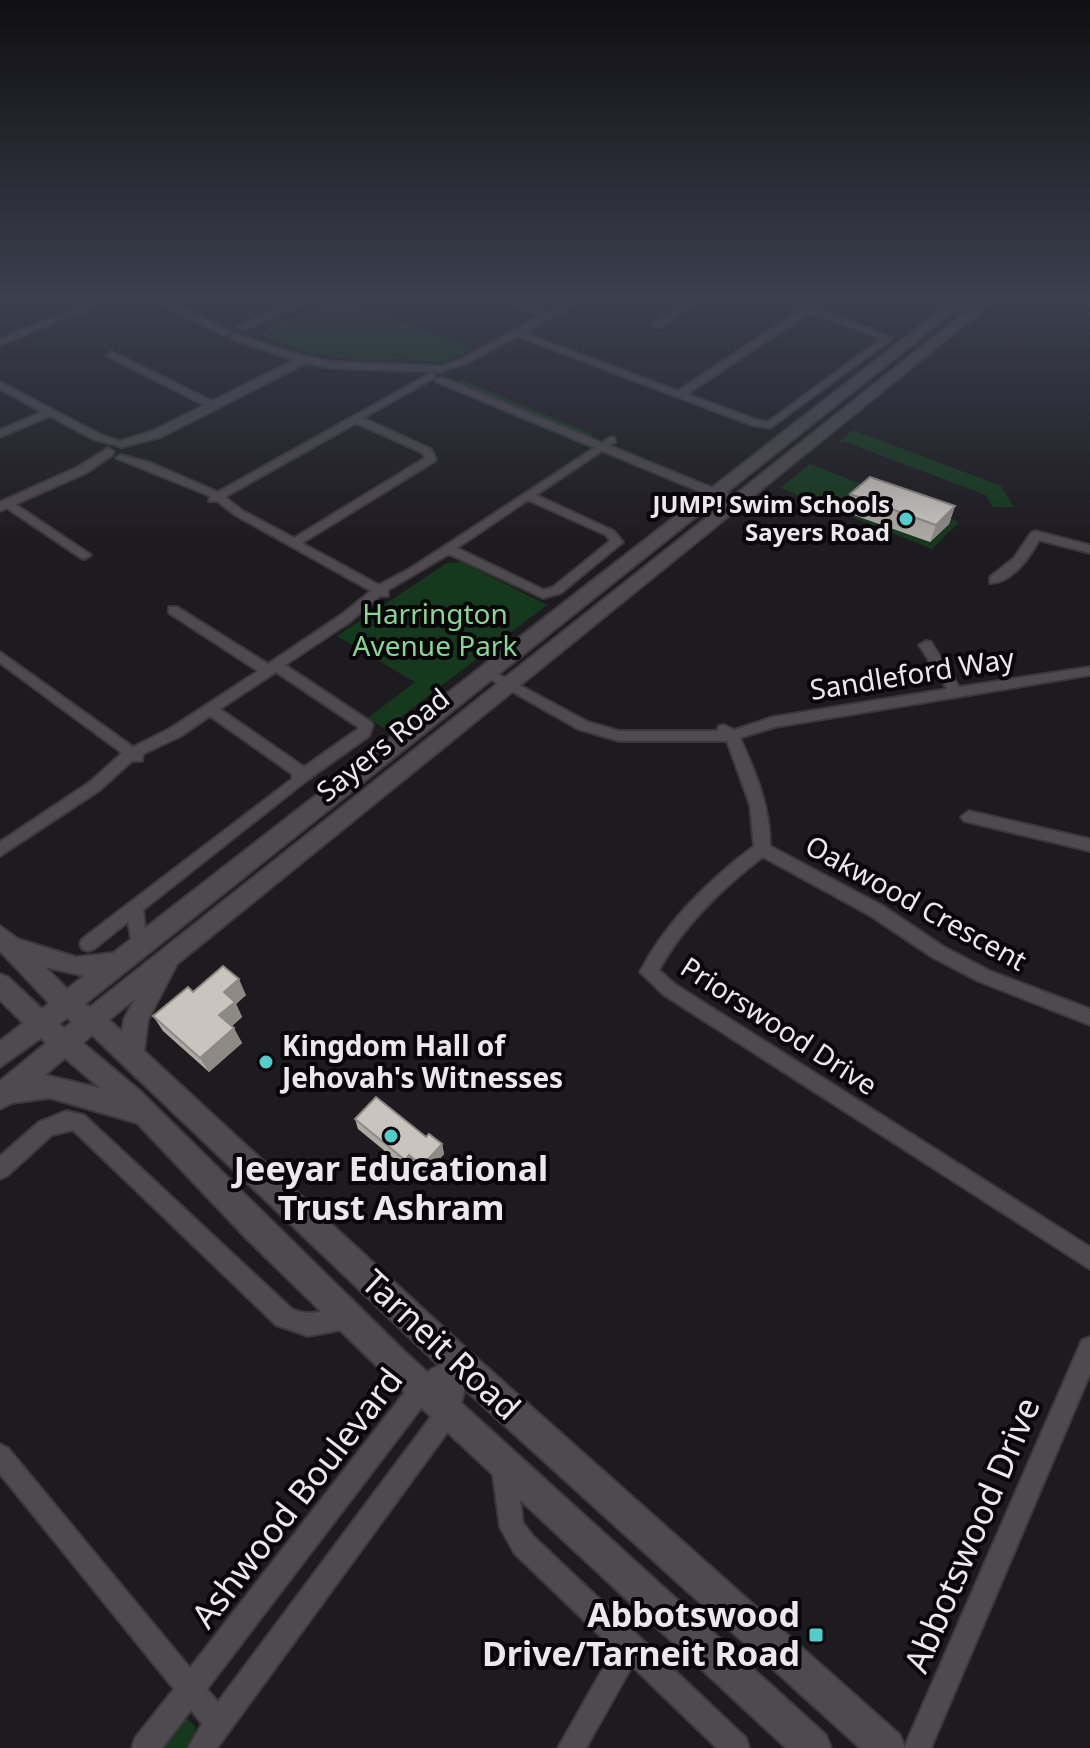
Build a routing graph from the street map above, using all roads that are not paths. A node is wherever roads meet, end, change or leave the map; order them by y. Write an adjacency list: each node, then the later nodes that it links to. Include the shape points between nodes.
1 (155, 377): 12 (street)
2 (271, 377): 12 (street)
3 (437, 377): 14 (street)
4 (444, 377): 16 (street)
5 (633, 377): 11 (street)
6 (706, 377): 11 (street)
7 (836, 377): 11 (street, via 770,425)
8 (865, 377): 18 (main road, Sayers Road)
9 (896, 377): 21 (main road, Sayers Road)
10 (0, 385): 13 (street)
11 (680, 394)
12 (214, 406): 17 (street)
13 (50, 412): 15 (street); 17 (street)
14 (358, 420): 20 (street); 23 (street, via 427,451 431,459)
15 (0, 434)
16 (607, 443): 18 (street); 19 (street)
17 (122, 451): 20 (street, via 187,484 196,494); 22 (street)
18 (721, 490): 21 (street); 33 (main road, Sayers Road)
19 (528, 496): 24 (street); 24 (street, via 610,533 617,542 557,590 543,594)
20 (215, 497): 23 (street, via 221,507)
21 (743, 499): 35 (main road, Sayers Road)
22 (4, 505): 26 (street)
23 (294, 543): 28 (street)
24 (449, 549): 28 (street, via 405,582)
25 (1090, 549): 27 (street, via 1035,535 1027,552)
26 (85, 555)
27 (994, 580)
28 (381, 591): 32 (street, via 368,608)
29 (173, 610): 32 (street)
30 (926, 645): 36 (street)
31 (0, 656): 39 (street)
32 (271, 668): 37 (street); 40 (street, via 366,725 364,732)
33 (488, 674): 35 (street, Sandleford Way); 48 (main road, Sayers Road)
34 (1090, 674): 36 (street, Sandleford Way)
35 (509, 685): 38 (street, Sandleford Way, via 607,734 644,739); 49 (main road, Sayers Road)
36 (956, 693): 38 (street, Sandleford Way)
37 (209, 709): 39 (street, via 158,749); 40 (street)
38 (727, 734): 43 (street, via 764,824)
39 (135, 755): 44 (street, via 123,772)
40 (301, 777): 45 (street, via 291,790)
41 (969, 817): 42 (street)
42 (1090, 845)
43 (762, 849): 53 (street, Oakwood Crescent, via 984,976); 62 (street, Priorswood Drive, via 735,870 664,948 649,972 653,978)
44 (0, 850)
45 (135, 908): 47 (street); 48 (street)
46 (5, 942): 50 (main road, via 76,967); 52 (main road, Tarneit Road)
47 (88, 944)
48 (139, 945): 50 (main road, Sayers Road)
49 (172, 955): 54 (main road, Sayers Road); 57 (main road, via 136,1019)
50 (117, 962): 52 (main road, Sayers Road)
51 (4, 1000): 55 (main road, Tarneit Road)
52 (65, 1004): 54 (main road, Tarneit Road); 55 (main road, Sayers Road)
53 (1090, 1017)
54 (90, 1020): 56 (main road, Sayers Road); 57 (main road, Tarneit Road)
55 (40, 1024): 56 (main road, Tarneit Road); 58 (main road, Sayers Road)
56 (67, 1043): 59 (main road, Sayers Road); 60 (main road, Tarneit Road)
57 (131, 1055): 65 (main road, Tarneit Road)
58 (0, 1056)
59 (2, 1095): 60 (main road, via 50,1086)
60 (147, 1114): 63 (main road, Tarneit Road)
61 (0, 1169): 63 (street, via 53,1125 67,1120 82,1124 284,1317 313,1326)
62 (1090, 1259)
63 (350, 1319): 66 (main road, Tarneit Road)
64 (1090, 1348): 79 (street, Abbotswood Drive)
65 (460, 1364): 66 (street, Ashwood Boulevard); 67 (street); 78 (main road, Tarneit Road)
66 (423, 1387): 67 (main road, Tarneit Road); 71 (street, Ashwood Boulevard)
67 (449, 1411): 69 (main road, Tarneit Road); 72 (street)
68 (0, 1456): 71 (street)
69 (503, 1462): 70 (street, via 514,1534); 77 (main road, Tarneit Road)
70 (629, 1647): 75 (street); 76 (street)
71 (190, 1689): 72 (street); 73 (street, Ashwood Boulevard)
72 (219, 1724): 74 (street)
73 (145, 1748)
74 (201, 1748)
75 (571, 1748)
76 (736, 1748)
77 (813, 1748)
78 (887, 1748)
79 (917, 1748)

